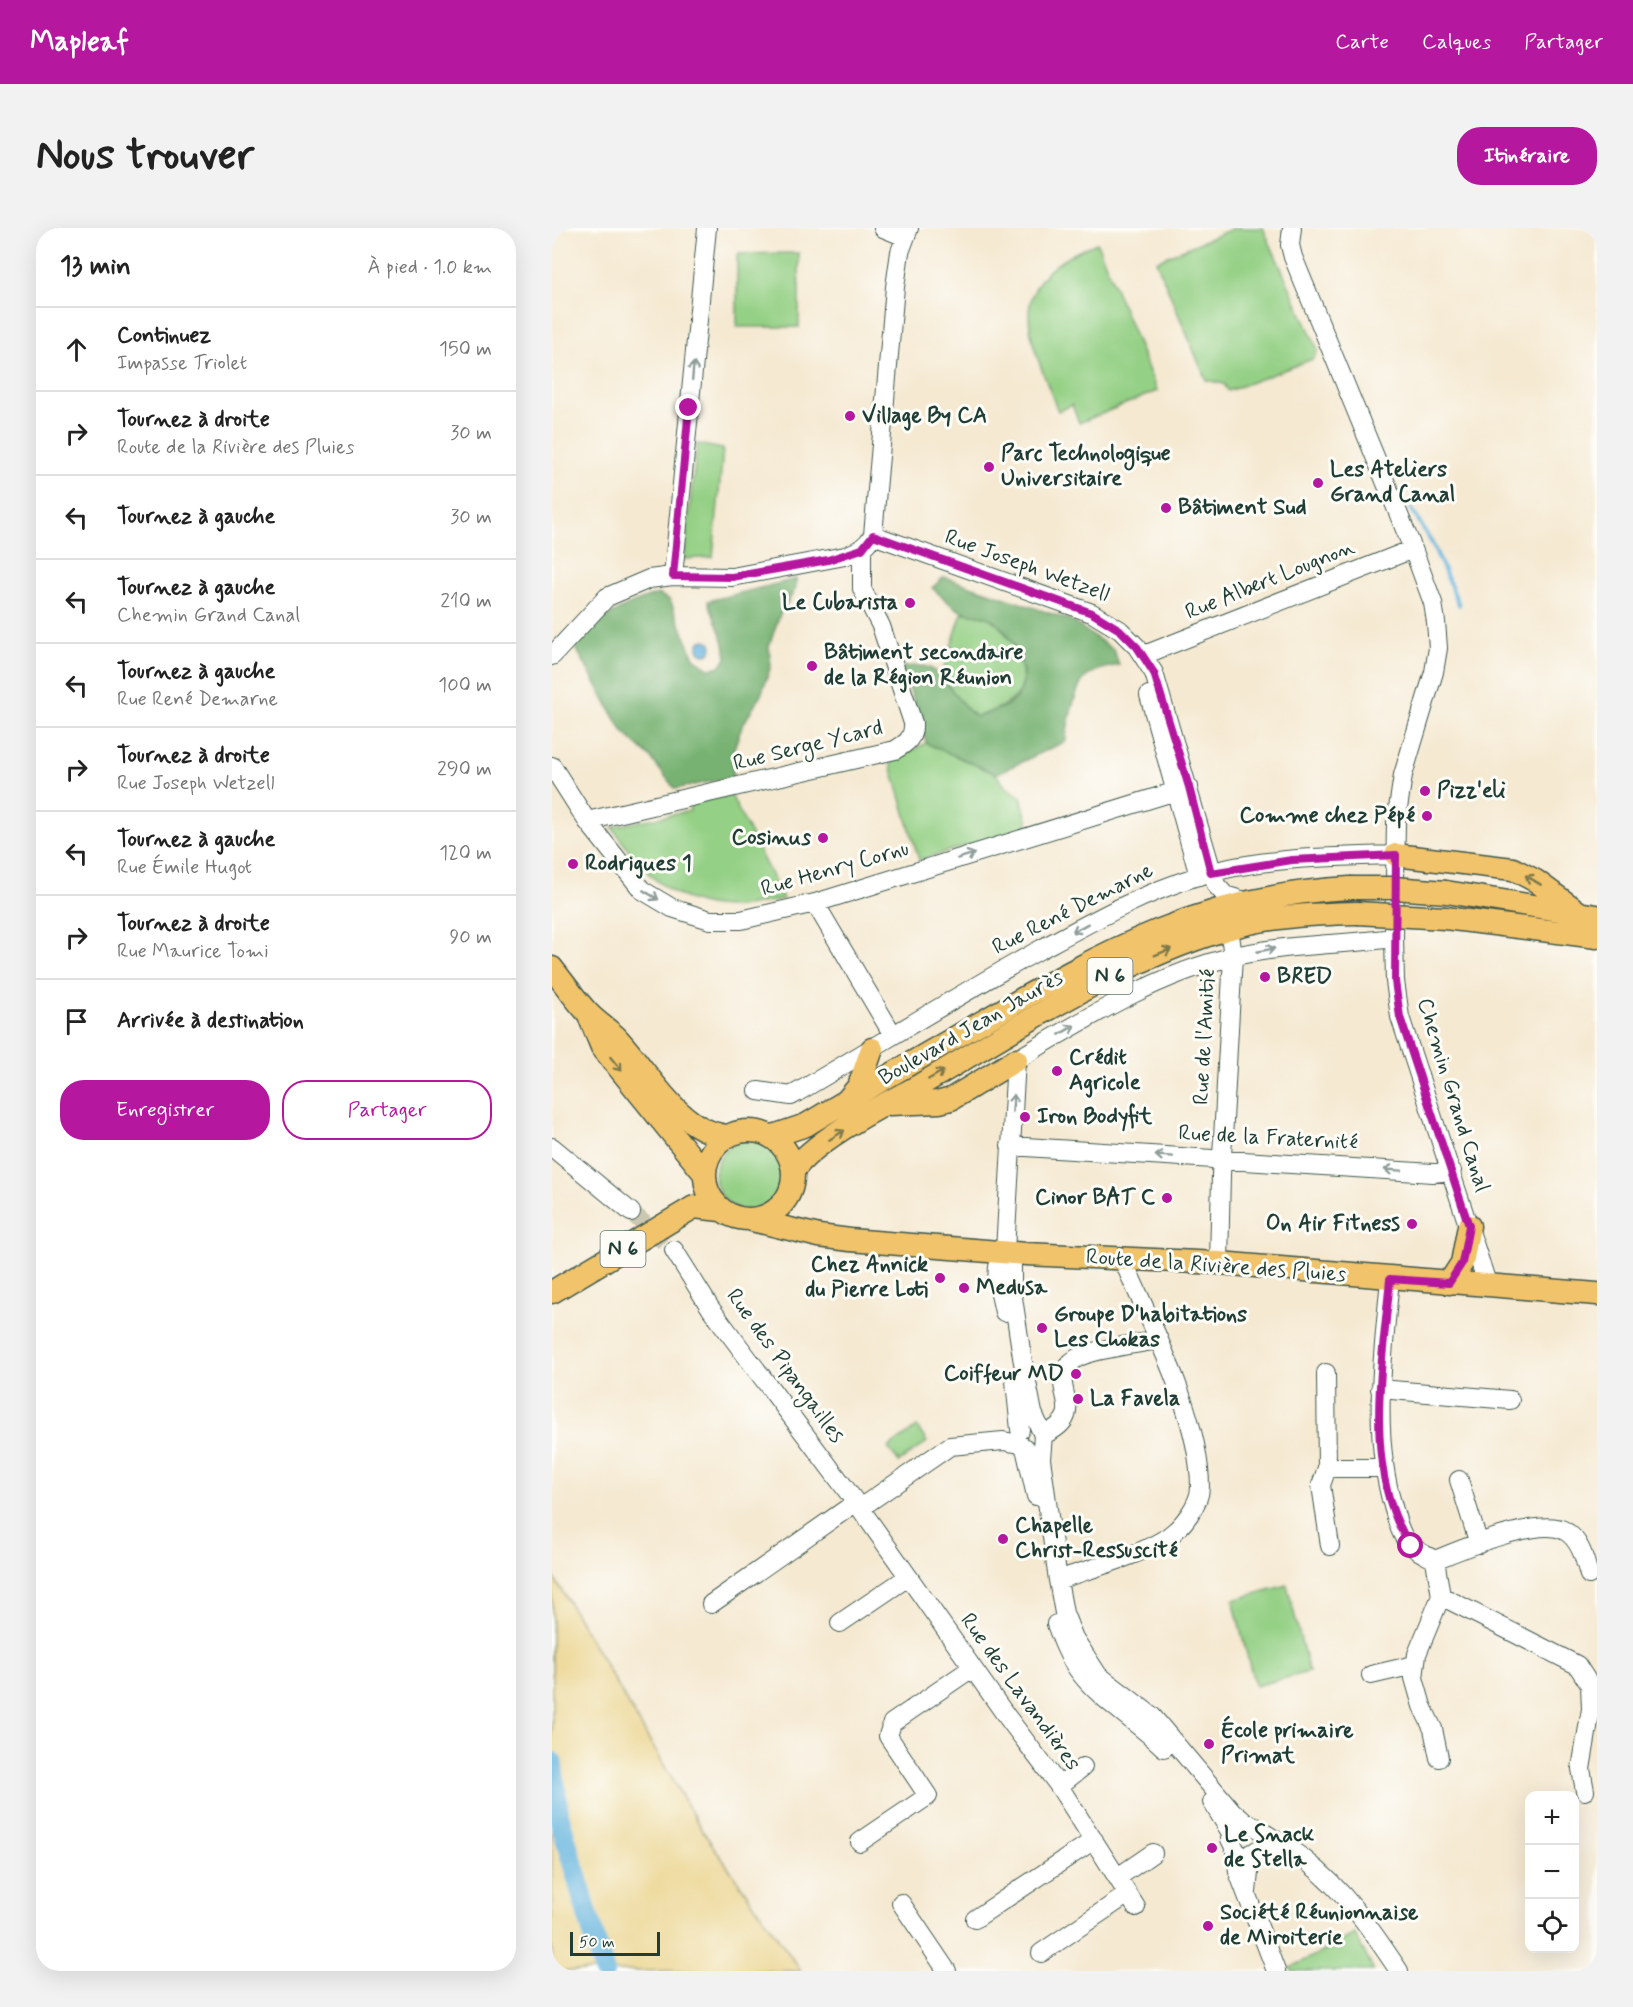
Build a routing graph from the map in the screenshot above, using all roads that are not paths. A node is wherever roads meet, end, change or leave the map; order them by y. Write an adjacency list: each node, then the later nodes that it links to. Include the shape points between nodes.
1 (707, 228): 7 (street, one-way to 1)
2 (883, 228): 4 (street)
3 (1292, 228): 6 (street, Chemin Grand Canal, via 1293,257)
4 (907, 233): 5 (street, Rue Serge Ycard, via 895,287)
5 (868, 542): 7 (street, via 828,560 732,577); 9 (street, Rue Joseph Wetzell, via 1092,613 1112,623); 12 (street, Rue Serge Ycard, via 862,589 881,626 906,704 914,733 907,744 895,750)
6 (1413, 549): 9 (street, Rue Albert Lougnon); 13 (street, Chemin Grand Canal, via 1433,603 1438,648 1403,775)
7 (673, 576): 8 (street, via 650,579 607,597)
8 (552, 656)
9 (1146, 660): 11 (street, via 1147,687)
10 (552, 766): 12 (street, Rue Henry Cornu)
11 (1182, 789): 14 (street); 16 (street, Rue Henry Cornu, one-way to 11)
12 (587, 821): 16 (street, Rue Henry Cornu, one-way to 16, via 642,890 672,908 710,920 741,920)
13 (1396, 855): 14 (street, Rue René Demarne, via 1292,860); 17 (main road, one-way to 13, via 1513,869); 20 (street, Chemin Grand Canal)
14 (1205, 874): 15 (street, via 1225,895); 24 (street, Rue René Demarne, one-way to 24, via 1106,914)
15 (1245, 901): 17 (main road, Boulevard Jean Jaurès / N 6, bridge, via 1314,890 1394,888 1446,892); 28 (main road, Boulevard Jean Jaurès / N 6, via 1182,920 1092,959)
16 (815, 903): 24 (street)
17 (1589, 915)
18 (1229, 928): 19 (main road, Boulevard Jean Jaurès / N 6, bridge, via 1357,912 1445,918); 21 (street, Rue de l'Amitié); 29 (main road, Boulevard Jean Jaurès / N 6, one-way to 18, via 1100,980 1163,951)
19 (1597, 937)
20 (1394, 938): 21 (street, Rue de l'Amitié, one-way to 20, via 1281,947); 35 (street, Chemin Grand Canal, via 1400,1017)
21 (1233, 956): 26 (street, Rue de l'Amitié, one-way to 21, via 1120,1001); 34 (street, Rue de l'Amitié)
22 (552, 968): 23 (main road)
23 (588, 1014): 30 (main road, via 615,1036 692,1122); 36 (main road, one-way to 36, via 603,1047)
24 (893, 1035): 25 (street, Rue René Demarne)
25 (872, 1049): 27 (street, Rue René Demarne, via 791,1096); 28 (main road, via 859,1086)
26 (1016, 1060): 29 (main road, via 940,1102); 32 (street, one-way to 26)
27 (758, 1091)
28 (844, 1102): 31 (main road, Boulevard Jean Jaurès / N 6, via 806,1125)
29 (886, 1104): 37 (main road, Boulevard Jean Jaurès / N 6, one-way to 29, via 799,1161)
30 (727, 1136): 31 (main road, N 6, via 747,1131); 36 (main road, N 6, via 713,1148)
31 (773, 1136): 37 (main road, via 785,1150)
32 (1010, 1146): 34 (street, Rue de la Fraternité, one-way to 32); 44 (street)
33 (552, 1147): 39 (street)
34 (1222, 1160): 35 (street, Rue de la Fraternité, one-way to 34); 46 (street, Rue de l'Amitié)
35 (1452, 1171): 41 (street, Chemin Grand Canal)
36 (704, 1175): 38 (main road); 47 (main road, N 6, via 688,1195)
37 (791, 1182): 40 (main road, N 6, via 781,1207); 42 (main road, via 802,1216)
38 (721, 1210): 40 (main road, N 6); 51 (main road, N 6, via 694,1207)
39 (631, 1212)
40 (752, 1220): 42 (main road)
41 (1469, 1226): 49 (main road, via 1462,1263); 50 (street, Chemin Grand Canal)
42 (835, 1238): 44 (main road, Route de la Rivière des Pluies)
43 (675, 1250): 61 (street, Rue des Pipangailles, via 711,1309)
44 (1005, 1251): 45 (main road, Route de la Rivière des Pluies); 57 (street, via 1012,1261)
45 (1122, 1258): 46 (main road, Route de la Rivière des Pluies); 53 (street)
46 (1219, 1263): 48 (main road, Route de la Rivière des Pluies)
47 (552, 1276)
48 (1390, 1279): 49 (main road, Route de la Rivière des Pluies); 55 (street)
49 (1449, 1283): 50 (main road, Route de la Rivière des Pluies)
50 (1488, 1286): 52 (main road, Route de la Rivière des Pluies)
51 (552, 1292)
52 (1597, 1294)
53 (1158, 1340): 57 (street, via 1086,1354 1071,1362 1063,1377 1069,1413 1066,1421 1059,1428); 67 (street, via 1189,1423 1200,1489 1188,1516 1168,1536)
54 (1326, 1373): 58 (street)
55 (1380, 1389): 56 (street); 59 (street)
56 (1510, 1400)
57 (1026, 1437): 61 (street, via 950,1446); 67 (street); 79 (street, via 1055,1622 1064,1647 1089,1684 1142,1725)
58 (1327, 1468): 59 (street); 63 (street, via 1322,1485)
59 (1383, 1468): 64 (street, via 1400,1530 1411,1546)
60 (1459, 1480): 62 (street)
61 (857, 1505): 66 (street, Rue des Lavandières); 69 (street)
62 (1479, 1544): 64 (street); 65 (street, via 1550,1525 1573,1538)
63 (1330, 1546)
64 (1435, 1560): 68 (street)
65 (1589, 1575)
66 (908, 1577): 70 (street); 72 (street, Rue des Lavandières)
67 (1058, 1580): 79 (street, via 1064,1613 1087,1660 1098,1675 1152,1716 1232,1811)
68 (1441, 1596): 71 (street); 77 (street, via 1578,1665 1590,1685 1591,1709 1581,1769)
69 (711, 1604)
70 (840, 1623)
71 (1414, 1665): 73 (street); 74 (street, via 1414,1678)
72 (972, 1668): 76 (street, Rue des Lavandières); 80 (street, via 892,1724 888,1736 928,1796)
73 (1371, 1675)
74 (1439, 1758)
75 (1083, 1767): 76 (street)
76 (1059, 1786): 78 (street, Rue des Lavandières)
77 (1585, 1791)
78 (1094, 1840): 82 (street, Rue des Lavandières); 84 (street)
79 (1247, 1840): 87 (street, via 1247,1892); 88 (street, via 1280,1841 1305,1859 1349,1901)
80 (860, 1842)
81 (1154, 1853): 82 (street)
82 (1118, 1877): 85 (street, Rue des Lavandières, via 1132,1900)
83 (901, 1903): 86 (street)
84 (975, 1919)
85 (1041, 1953)
86 (947, 1971)
87 (1276, 1971)
88 (1399, 1971)

